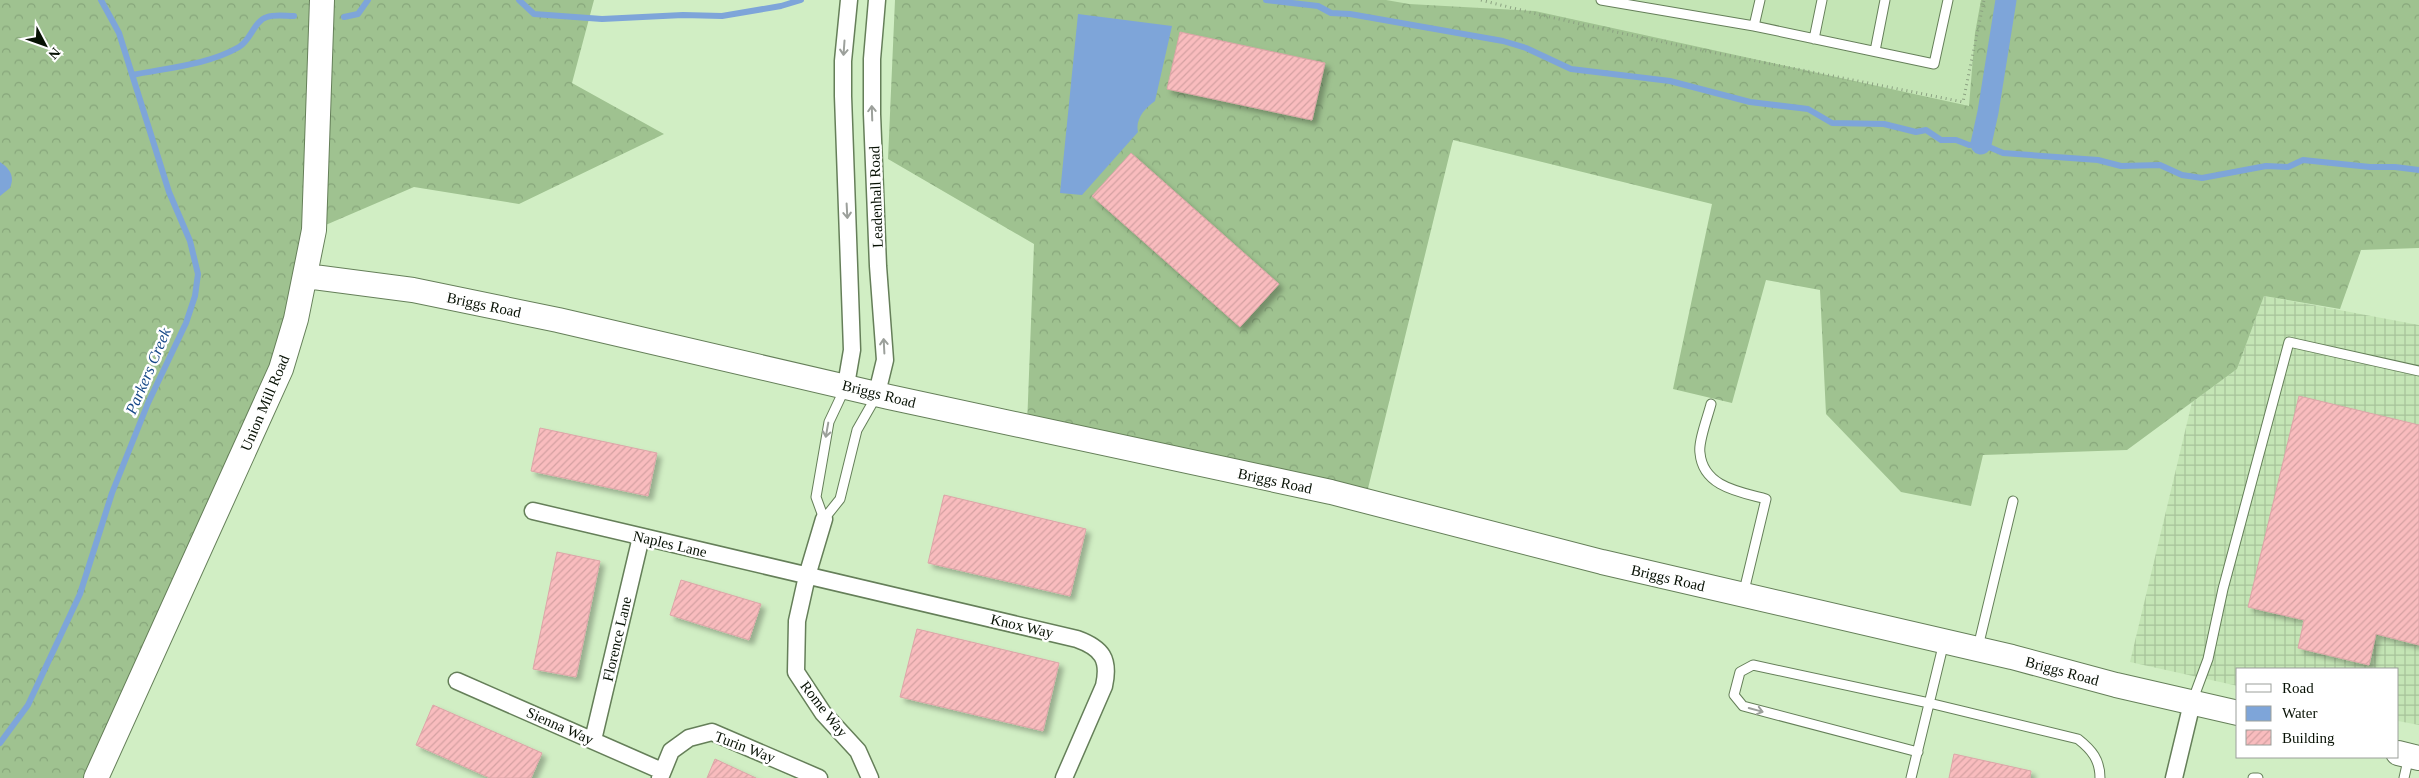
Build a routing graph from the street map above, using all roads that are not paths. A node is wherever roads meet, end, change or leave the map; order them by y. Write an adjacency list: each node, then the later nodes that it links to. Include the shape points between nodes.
1 (322, 0): 12 (street, Union Mill Road, via 315,213)
2 (849, 0): 14 (street, Leadenhall Road, one-way to 14, via 843,96 852,350)
3 (877, 0): 15 (street, Leadenhall Road, one-way to 3, via 885,360 872,114)
4 (1601, 0): 9 (lane)
5 (1760, 0): 9 (lane)
6 (1822, 0): 10 (lane)
7 (1885, 0): 11 (lane)
8 (1948, 0): 11 (lane, via 1934,64)
9 (1754, 26): 10 (lane)
10 (1814, 39): 11 (lane)
11 (1875, 51)
12 (306, 276): 14 (street, Briggs Road, via 413,290); 32 (street, Union Mill Road, via 281,369)
13 (2419, 371): 27 (lane, via 2289,342 2223,590 2208,659)
14 (846, 385): 15 (street, Briggs Road); 19 (lane, one-way to 19, via 829,422 816,498)
15 (877, 394): 19 (lane, via 857,430 840,499); 22 (street, Briggs Road, via 1332,492)
16 (1711, 404): 22 (lane, via 1699,453 1707,472 1720,486 1766,499)
17 (2012, 502): 24 (lane)
18 (533, 512): 20 (street, Naples Lane)
19 (824, 519): 21 (street, Rome Way)
20 (640, 537): 21 (street, Naples Lane); 29 (street, Florence Lane)
21 (807, 576): 34 (street, Rome Way, via 797,621 796,672 823,712 858,751); 35 (street, Knox Way, via 1092,645 1104,657 1106,679)
22 (1744, 595): 23 (street, Briggs Road)
23 (1944, 641): 24 (street, Briggs Road); 26 (lane)
24 (1978, 649): 27 (street, Briggs Road)
25 (456, 681): 29 (street, Sienna Way)
26 (1929, 703): 30 (lane); 30 (lane, one-way to 30, via 1753,665 1740,672 1734,694 1743,706); 37 (lane, via 2078,739 2100,764)
27 (2192, 703): 28 (street, Briggs Road); 38 (street)
28 (2236, 713)
29 (593, 740): 31 (street, Sienna Way)
30 (1918, 752): 36 (lane)
31 (661, 775): 33 (street, Turin Way, via 671,751 689,738 712,732)
32 (96, 778)
33 (819, 778)
34 (870, 778)
35 (1064, 778)
36 (1911, 778)
37 (2100, 778)
38 (2174, 778)
39 (2253, 778): 40 (lane)
40 (2258, 778)

